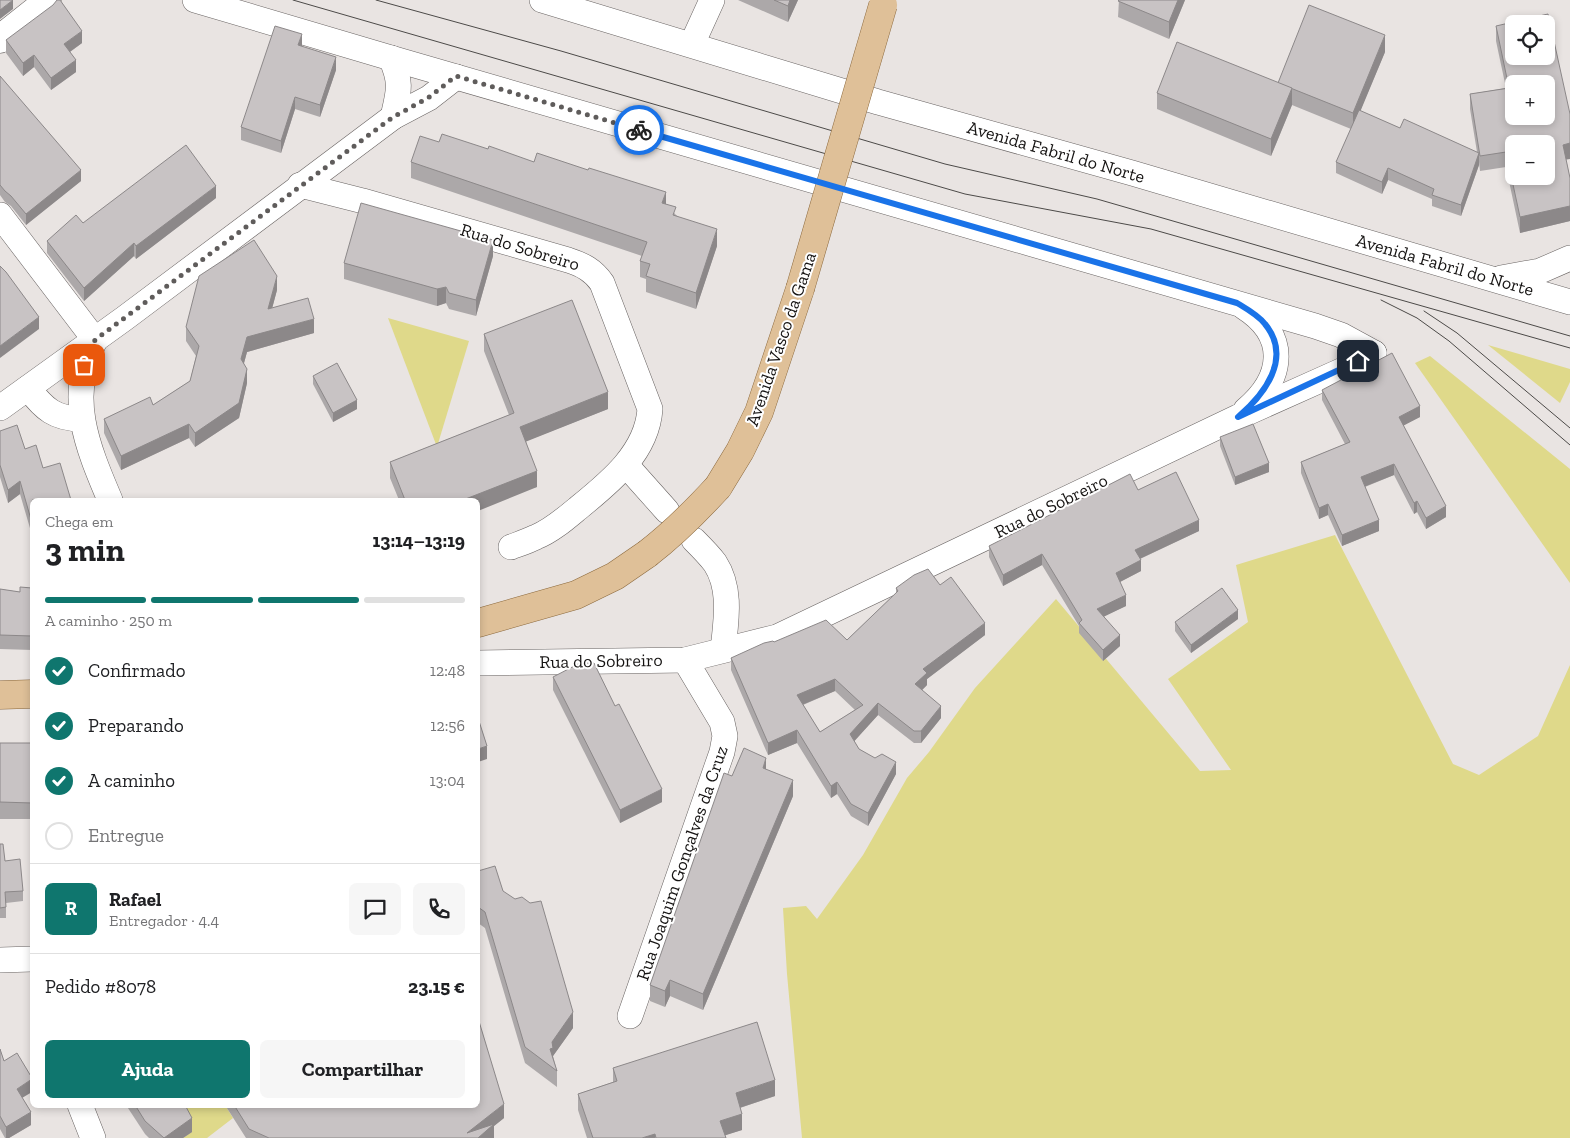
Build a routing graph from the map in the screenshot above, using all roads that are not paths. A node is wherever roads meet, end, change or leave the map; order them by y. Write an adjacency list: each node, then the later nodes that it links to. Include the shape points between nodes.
1 (47, 0): 6 (street)
2 (195, 0): 8 (street)
3 (542, 0): 7 (street, Avenida Fabril do Norte)
4 (712, 0): 7 (street)
5 (884, 3): 27 (main road, Avenida Vasco da Gama, bridge, via 800,289 759,412 718,487 666,539 615,576 576,595)
6 (0, 38)
7 (692, 44): 14 (street, Avenida Fabril do Norte, via 878,102)
8 (391, 58): 9 (street); 10 (street, via 399,88)
9 (456, 76): 10 (street, via 428,98); 16 (street)
10 (393, 117): 11 (street)
11 (300, 185): 17 (street); 22 (street, Rua do Sobreiro, via 568,260 595,274 602,283 650,409 644,434)
12 (0, 215): 17 (street)
13 (1570, 258): 14 (street, via 1540,271)
14 (1496, 279): 15 (street, Avenida Fabril do Norte)
15 (1570, 302)
16 (1237, 303): 20 (street, via 1265,324 1274,338 1276,350 1275,367 1269,383); 20 (street, Rua do Sobreiro, via 1341,335 1374,353)
17 (95, 340): 18 (street); 21 (street, via 82,374)
18 (28, 388): 19 (street); 21 (street, via 47,410 60,416)
19 (0, 408)
20 (1238, 417): 28 (street, Rua do Sobreiro, via 777,637)
21 (82, 419): 23 (street)
22 (626, 465): 24 (street); 26 (street, Rua do Sobreiro, via 560,523 538,537)
23 (109, 498)
24 (667, 511)
25 (694, 540): 28 (street, via 715,562 723,583 727,604)
26 (511, 547)
27 (480, 622)
28 (723, 650): 29 (street, Rua do Sobreiro)
29 (685, 660): 30 (street, Rua do Sobreiro); 35 (street, Rua Joaquim Gonçalves da Cruz, via 722,722 725,736)
30 (480, 663)
31 (30, 694): 32 (main road)
32 (0, 695)
33 (0, 960): 34 (street)
34 (30, 960)
35 (630, 1016)
36 (81, 1108): 37 (street)
37 (93, 1138)

